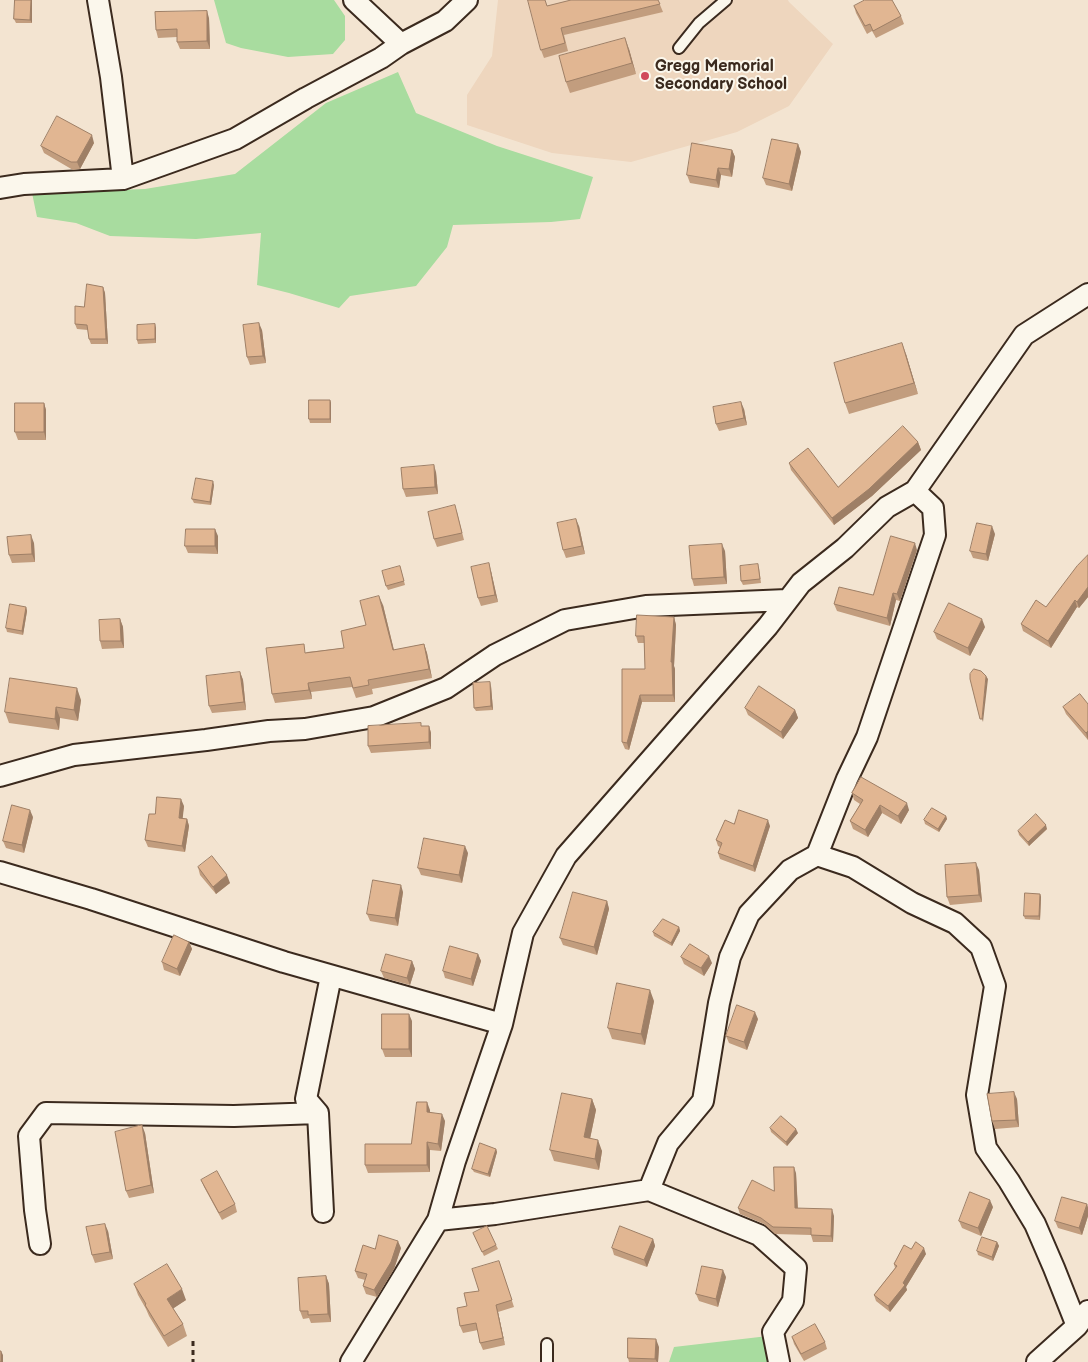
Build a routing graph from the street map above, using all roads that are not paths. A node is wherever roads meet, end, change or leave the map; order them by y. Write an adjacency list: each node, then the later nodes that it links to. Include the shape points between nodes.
1 (98, 0): 7 (street)
2 (354, 0): 5 (street)
3 (467, 0): 5 (street, via 446,21)
4 (726, 0): 6 (lane, via 698,23)
5 (401, 44): 7 (street, via 235,139)
6 (679, 48)
7 (123, 179): 8 (street)
8 (0, 188)
9 (1088, 294): 10 (street, via 1024,335)
10 (915, 491): 11 (street, via 887,507 845,548 801,583); 13 (street, via 933,508 935,535 867,737)
11 (787, 600): 12 (street, via 646,606 565,620 494,655 446,688 374,717 305,729 74,755); 16 (street, via 768,626 566,856 523,933)
12 (0, 776)
13 (817, 855): 18 (street, via 790,870 749,914 730,956 703,1101 668,1143); 22 (street, via 853,867 912,903 955,923 981,947 995,986 977,1095 986,1148 1035,1224 1054,1268)
14 (0, 872): 15 (street)
15 (331, 976): 16 (street); 17 (street, via 306,1099)
16 (502, 1024): 20 (street)
17 (318, 1113): 19 (street); 21 (street, via 234,1116 46,1113 29,1136)
18 (650, 1190): 20 (street); 26 (street, via 759,1235 796,1268 793,1301 773,1332)
19 (322, 1212)
20 (438, 1220): 24 (street)
21 (40, 1244)
22 (1082, 1318): 27 (street)
23 (547, 1344): 25 (lane)
24 (351, 1362)
25 (547, 1362)
26 (779, 1362)
27 (1037, 1362)

